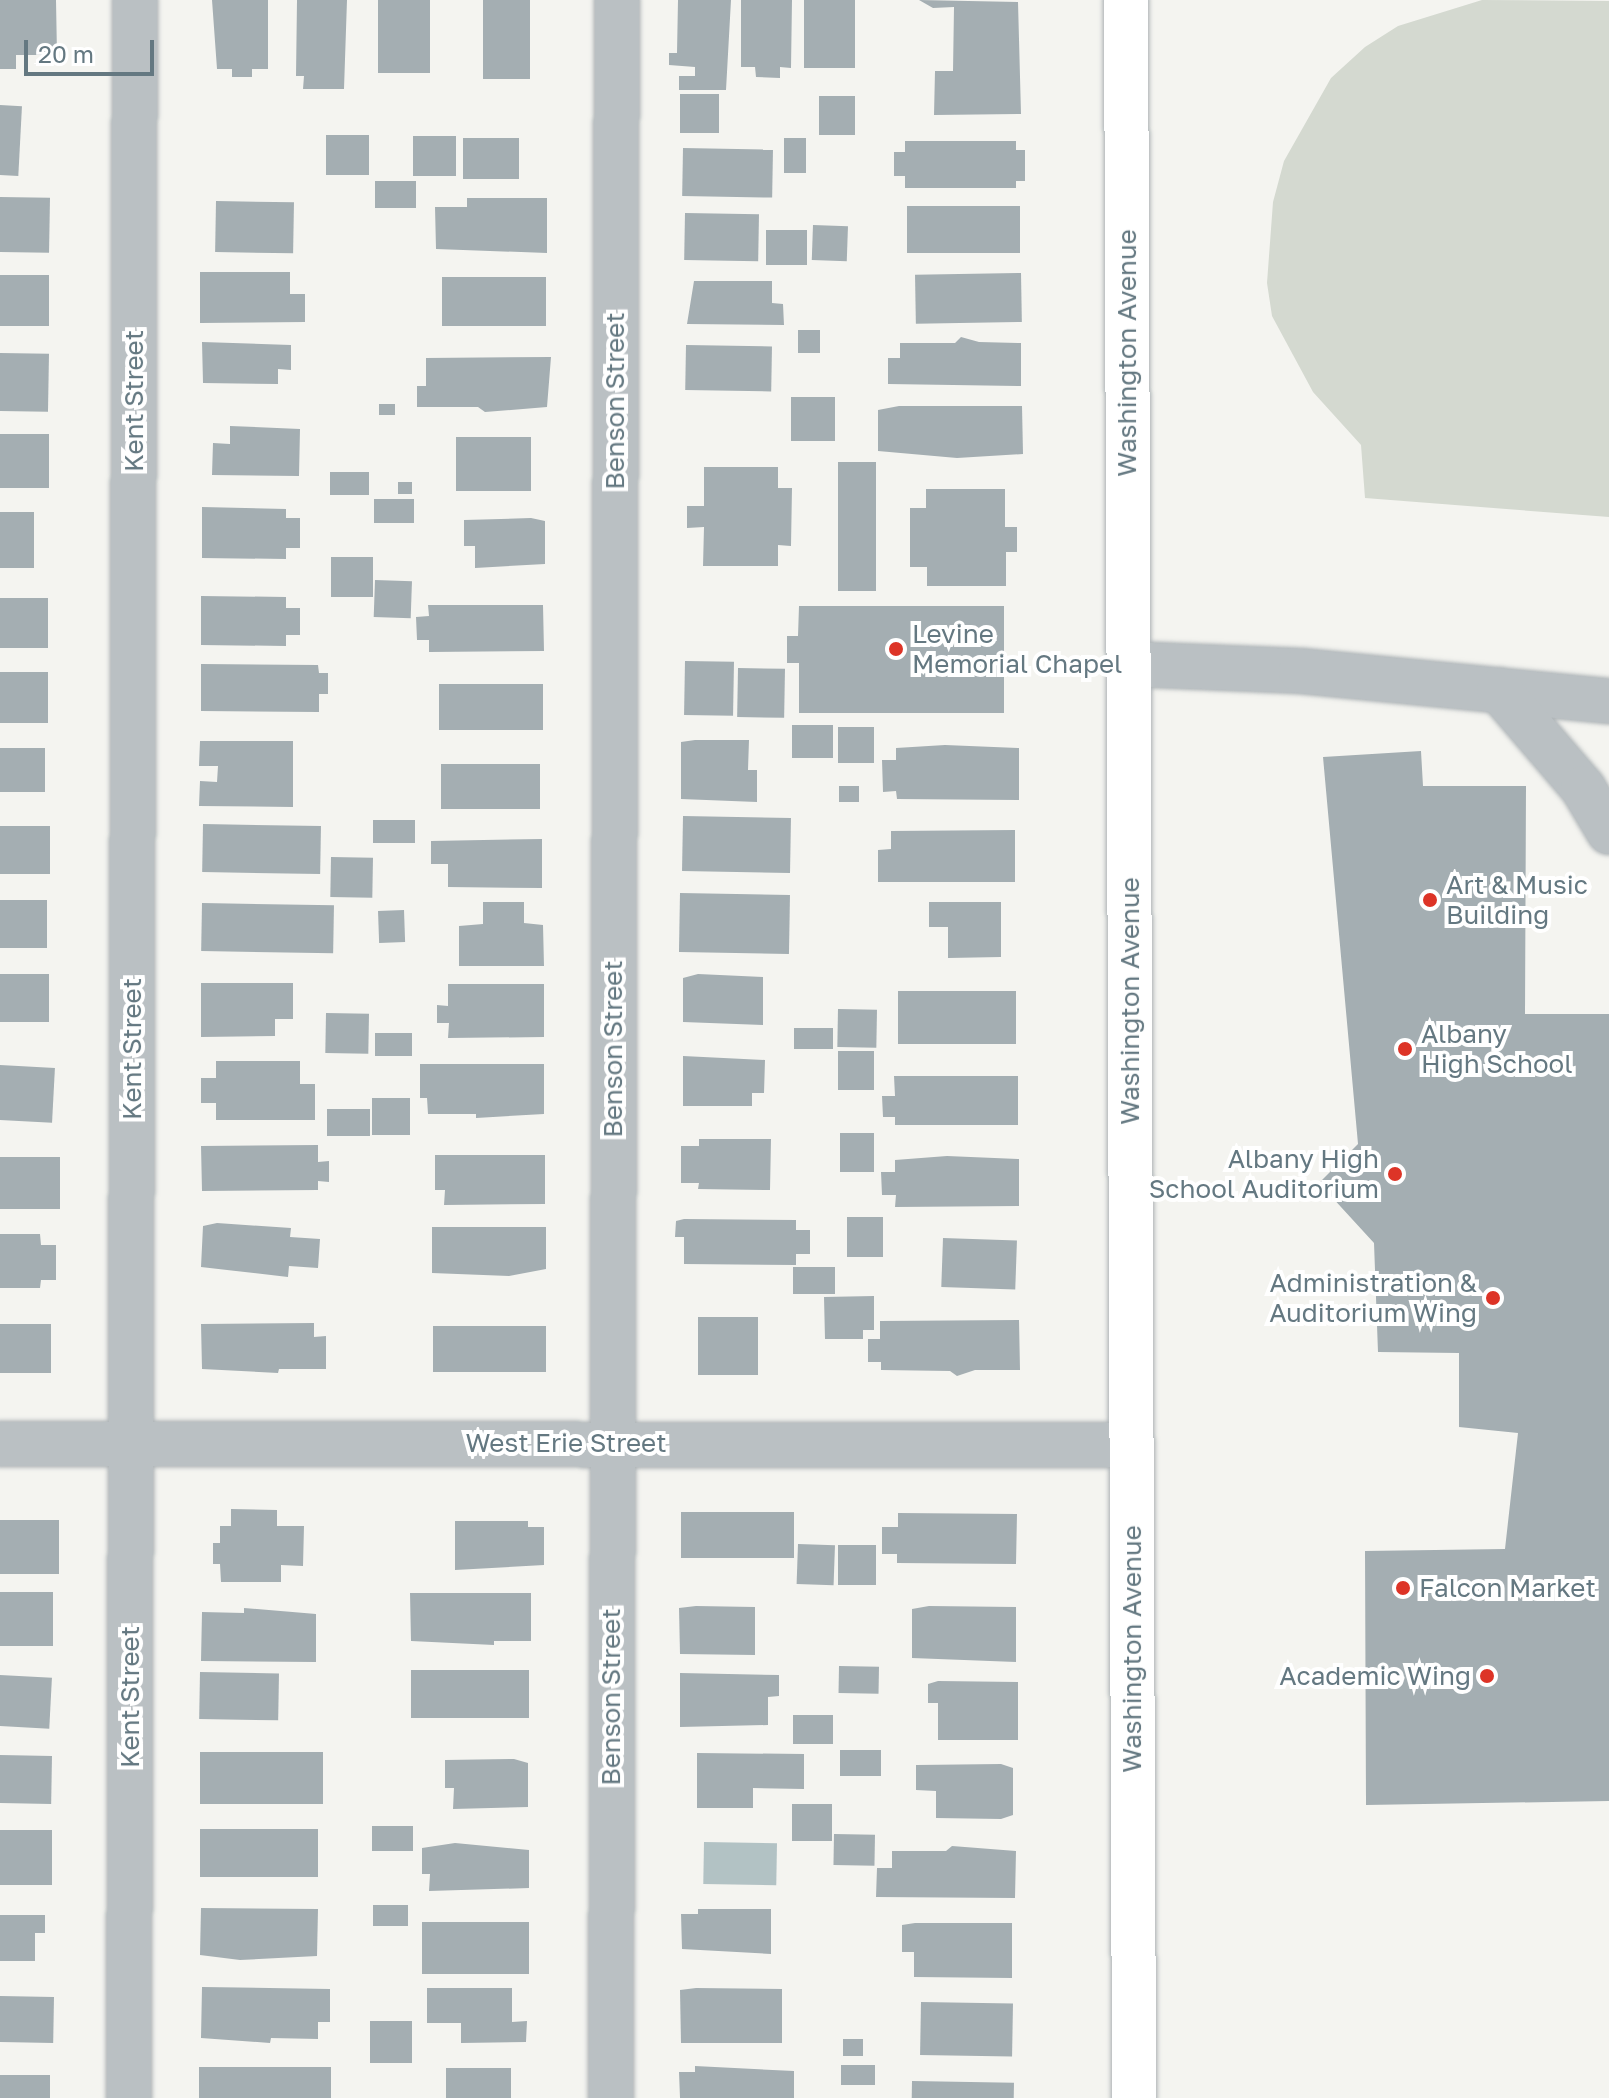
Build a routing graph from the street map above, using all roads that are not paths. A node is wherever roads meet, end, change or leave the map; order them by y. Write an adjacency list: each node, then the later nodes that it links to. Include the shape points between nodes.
1 (135, 0): 8 (street, Kent Street)
2 (617, 0): 9 (street, Benson Street)
3 (1126, 0): 4 (main road, Washington Avenue)
4 (1129, 664): 5 (street, via 1301,671); 11 (main road, Washington Avenue)
5 (1499, 690): 6 (street); 7 (street, via 1583,788)
6 (1609, 701)
7 (1609, 832)
8 (131, 1442): 9 (street, West Erie Street); 10 (street, West Erie Street); 12 (street, Kent Street)
9 (612, 1443): 11 (street, West Erie Street); 13 (street, Benson Street)
10 (0, 1444)
11 (1131, 1445): 14 (main road, Washington Avenue)
12 (129, 2098)
13 (611, 2098)
14 (1134, 2098)

